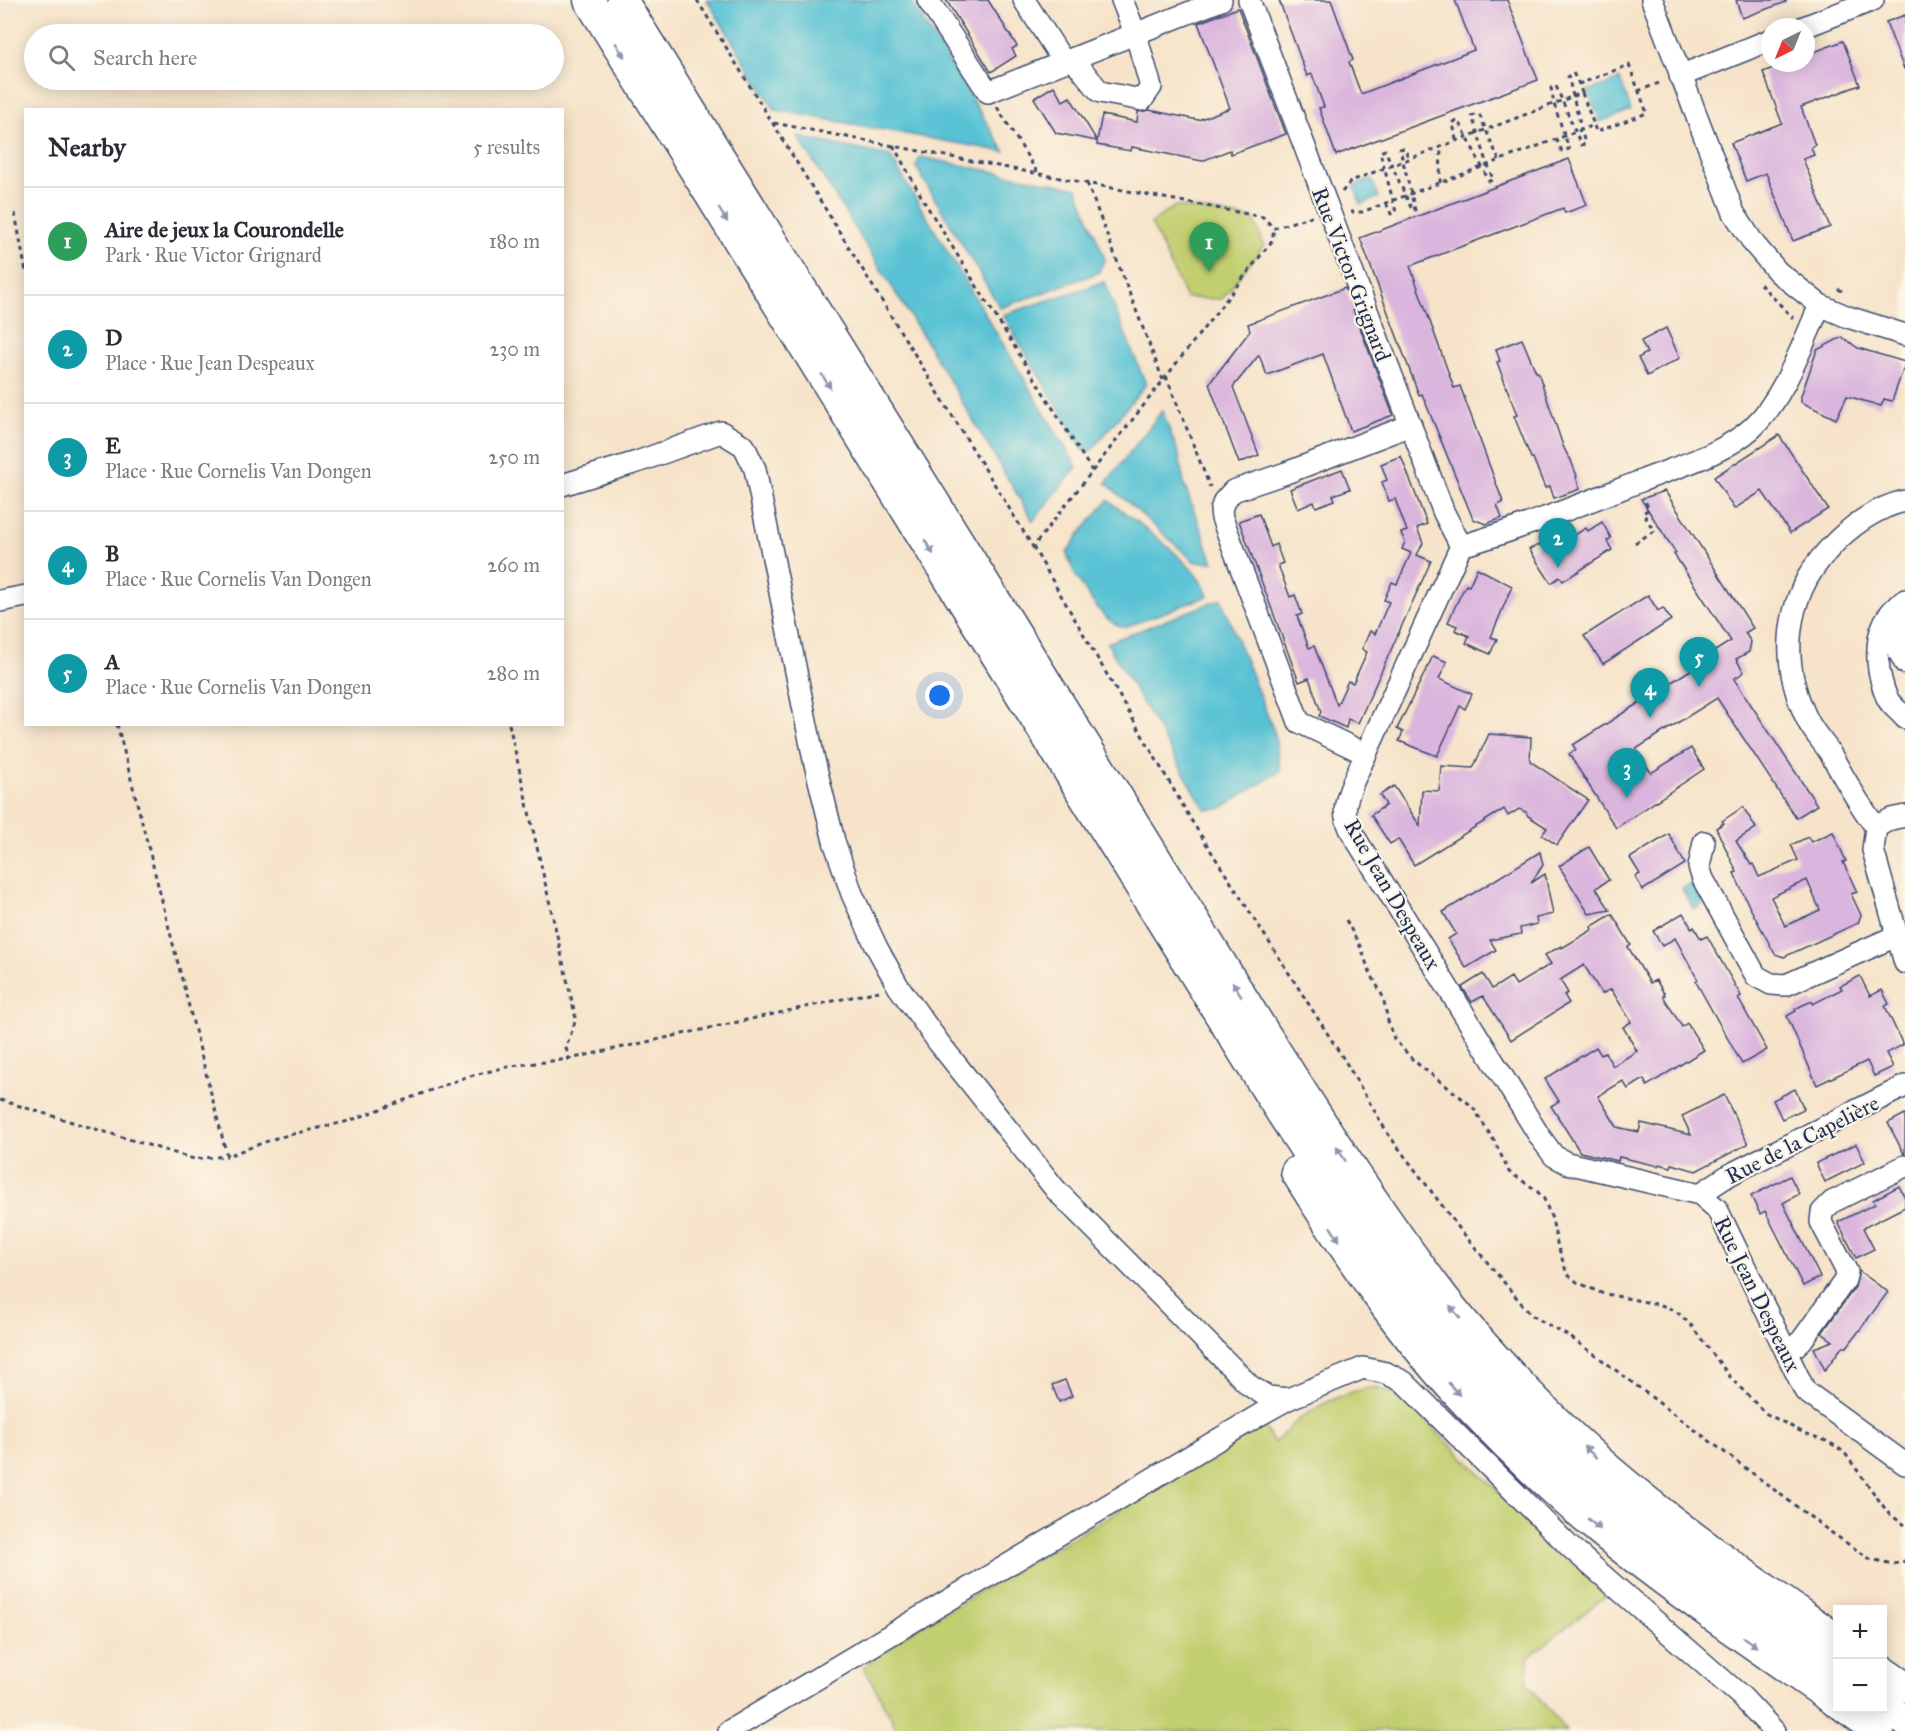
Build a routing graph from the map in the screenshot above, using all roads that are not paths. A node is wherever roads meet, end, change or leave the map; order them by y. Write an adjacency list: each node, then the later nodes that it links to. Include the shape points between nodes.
1 (589, 0): 31 (highway, one-way to 31)
2 (622, 0): 40 (highway, one-way to 2, via 1537,1402 1484,1345 1438,1290 1355,1176)
3 (928, 0): 13 (street, via 988,92)
4 (1024, 0): 13 (street)
5 (1122, 0): 11 (street)
6 (1248, 0): 17 (street, Rue Victor Grignard)
7 (1652, 0): 14 (street)
8 (1873, 0): 10 (street)
9 (1216, 1): 11 (street)
10 (1815, 23)
11 (1136, 35): 13 (street); 13 (street, via 1151,87 1142,100 1100,92)
12 (1761, 44): 14 (street)
13 (1068, 60)
14 (1680, 76): 15 (street, via 1734,213 1778,272)
15 (1820, 305): 16 (street); 20 (street, via 1777,397 1752,428 1726,447 1497,536)
16 (1905, 335)
17 (1411, 425): 20 (street, Rue Victor Grignard, via 1444,513); 27 (street, via 1233,491 1221,510 1299,722)
18 (564, 484): 38 (street, via 721,432 744,446 755,469 834,841 852,894 898,986 1056,1190 1250,1386 1268,1397)
19 (1905, 501): 29 (street, via 1846,530 1815,563 1802,586 1792,619 1789,656 1797,696 1810,725)
20 (1461, 546): 27 (street, Rue Jean Despeaux)
21 (24, 596): 23 (street)
22 (1905, 600): 26 (street, via 1890,612 1880,631 1876,652 1889,701)
23 (0, 601)
24 (1905, 619): 25 (street, via 1898,651)
25 (1905, 663)
26 (1905, 718)
27 (1366, 754): 36 (street, Rue Jean Despeaux, via 1344,806 1346,823 1554,1156 1567,1163)
28 (1905, 816): 29 (street)
29 (1876, 827): 32 (street, via 1873,850)
30 (1704, 842): 32 (street, via 1699,867 1703,879 1756,976 1771,984 1786,985)
31 (1155, 908): 45 (highway, via 1326,1182 1456,1357 1510,1415 1610,1507 1666,1552); 48 (highway, one-way to 48, via 1183,978 1296,1172 1367,1281 1440,1373 1503,1440 1592,1524 1755,1646)
32 (1896, 936): 33 (street)
33 (1905, 963)
34 (1905, 1086): 36 (street, Rue de la Capelière, via 1729,1175)
35 (1905, 1166): 37 (street, via 1832,1202 1822,1212 1821,1222 1847,1272 1802,1340)
36 (1700, 1194): 37 (street, Rue Jean Despeaux, via 1717,1209)
37 (1787, 1354): 39 (street, Rue Jean Despeaux, via 1805,1391)
38 (1288, 1399): 52 (street); 53 (street, via 1363,1368 1404,1382 1570,1547 1741,1696)
39 (1905, 1464)
40 (1634, 1491): 41 (highway); 42 (highway)
41 (1833, 1619)
42 (1833, 1636)
43 (1887, 1656): 44 (highway)
44 (1905, 1669)
45 (1833, 1670)
46 (1887, 1674): 47 (highway)
47 (1905, 1687)
48 (1833, 1699)
49 (1887, 1708): 51 (highway)
50 (1853, 1713): 54 (highway)
51 (1905, 1720)
52 (729, 1731)
53 (1773, 1731)
54 (1879, 1731)

